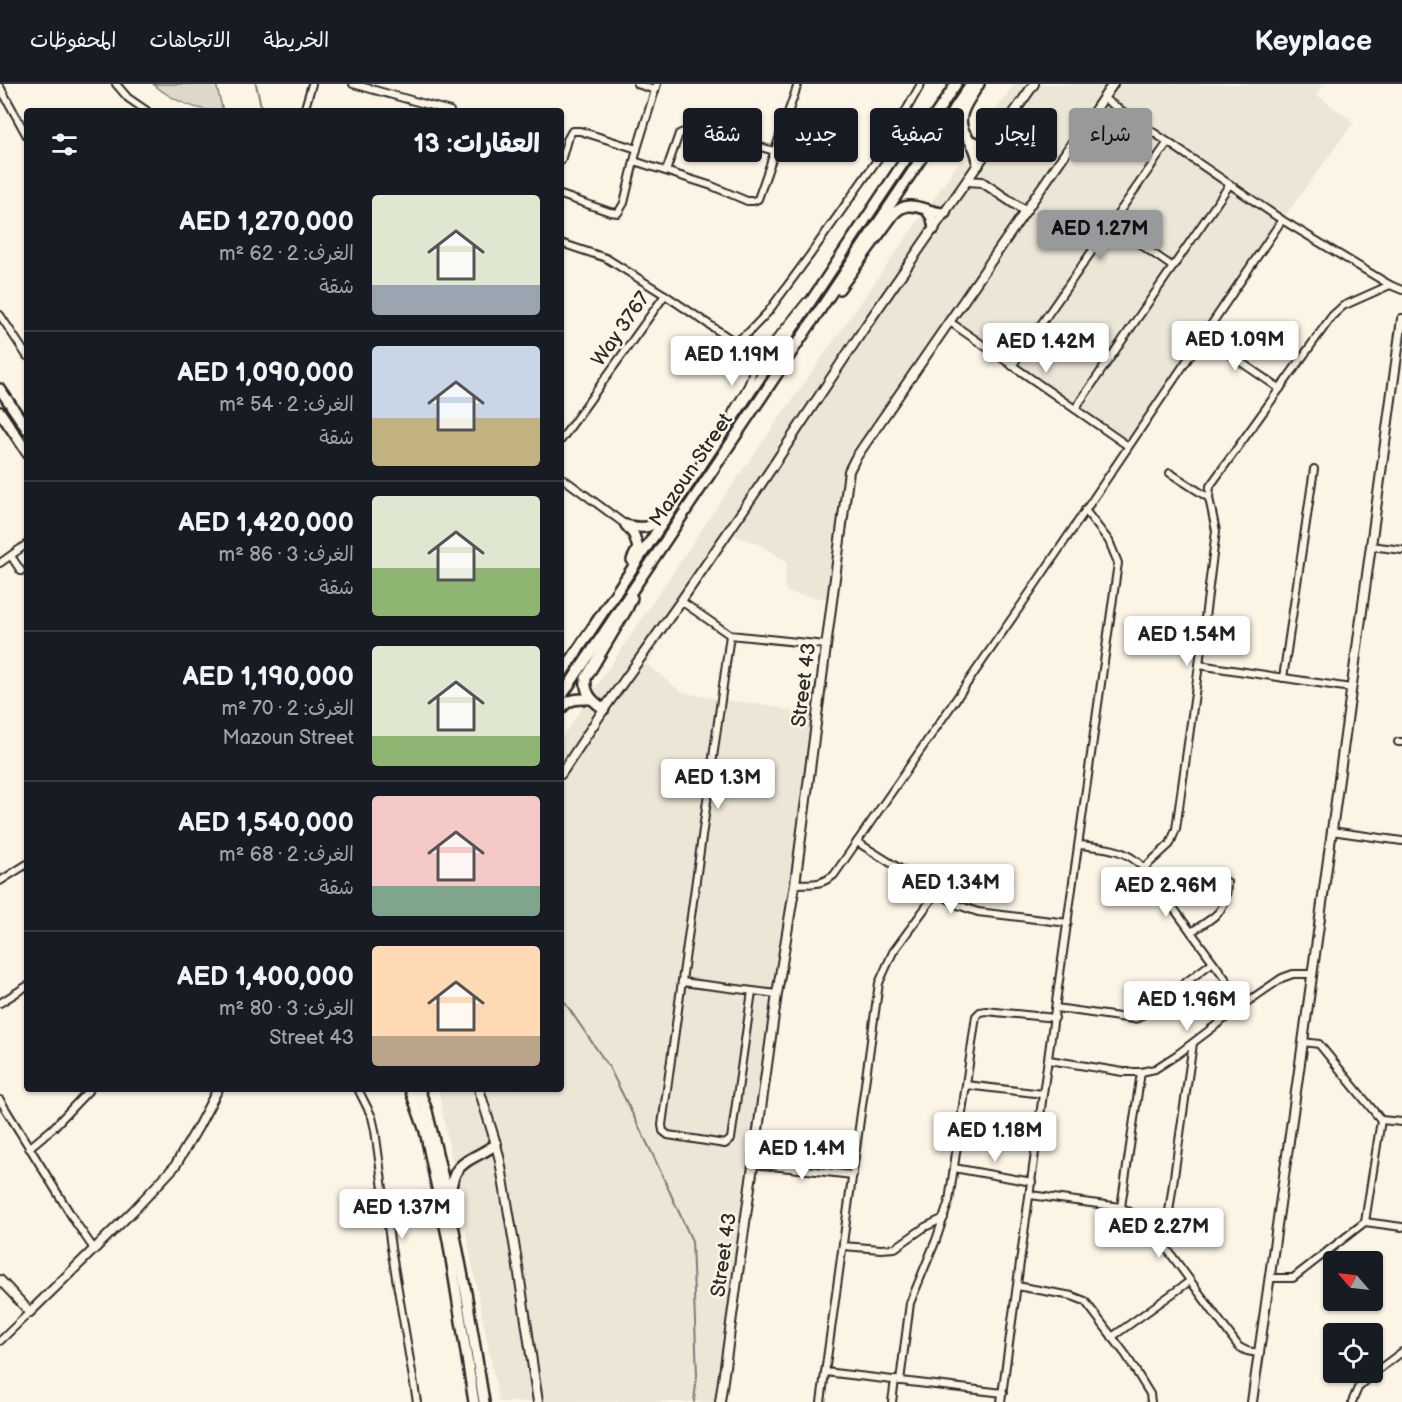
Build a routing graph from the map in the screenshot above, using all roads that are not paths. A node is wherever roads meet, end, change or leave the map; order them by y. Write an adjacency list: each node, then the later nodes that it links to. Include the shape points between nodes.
1 (116, 84): 15 (street)
2 (312, 84): 16 (street)
3 (353, 84): 17 (street)
4 (637, 84): 13 (street)
5 (798, 84): 18 (street)
6 (921, 84): 52 (street, via 882,153 810,255 768,312)
7 (956, 84): 45 (main road, Mazoun Street)
8 (971, 84): 47 (main road, Mazoun Street)
9 (979, 84): 21 (main road, via 961,121)
10 (1034, 84): 19 (street)
11 (1113, 84): 14 (street, Street 43)
12 (0, 87): 20 (street)
13 (656, 87): 24 (street)
14 (1103, 98): 22 (street); 36 (street, Street 43)
15 (143, 108)
16 (305, 108)
17 (439, 108)
18 (789, 108)
19 (1017, 108)
20 (24, 131)
21 (971, 141): 23 (main road); 29 (main road)
22 (1168, 142): 33 (street); 39 (street)
23 (976, 143)
24 (637, 149): 25 (street, via 572,131); 27 (street)
25 (564, 150)
26 (774, 151): 30 (street, via 708,132 686,130 679,134); 30 (street, via 758,199 753,201)
27 (634, 161): 30 (street); 34 (street, via 618,213)
28 (980, 162): 29 (street)
29 (978, 165): 31 (street); 32 (street)
30 (666, 171)
31 (967, 181): 32 (street); 37 (street)
32 (982, 182): 36 (street)
33 (1230, 184): 38 (street); 42 (street)
34 (564, 196)
35 (926, 209): 37 (main road); 40 (main road); 47 (main road, via 908,206 896,212 843,286)
36 (1025, 211): 50 (street, Street 43)
37 (945, 213): 40 (street)
38 (1282, 220): 43 (street); 51 (street)
39 (1111, 224): 42 (street); 54 (street)
40 (934, 229): 78 (street)
41 (564, 244): 46 (street, Way 3767, via 606,258)
42 (1173, 267): 57 (street)
43 (1390, 285): 44 (street); 56 (street, via 1332,315)
44 (1402, 290)
45 (817, 292): 52 (street, via 770,348 754,351); 60 (main road, Mazoun Street)
46 (665, 295): 52 (street, Way 3767); 61 (street, Way 3767)
47 (830, 295): 77 (main road, Mazoun Street)
48 (0, 315): 53 (street)
49 (1402, 319): 72 (street)
50 (950, 322): 54 (street); 81 (street, Street 43, via 849,471)
51 (1203, 336): 56 (street); 62 (street)
52 (735, 342): 60 (street, via 750,357 753,375)
53 (24, 351)
54 (1012, 366): 57 (street)
55 (0, 389): 59 (main road)
56 (1280, 389): 68 (street, via 1210,486)
57 (1075, 409): 62 (street)
58 (0, 412): 63 (main road)
59 (24, 425)
60 (724, 431): 66 (main road, Mazoun Street)
61 (564, 436)
62 (1128, 446): 69 (street)
63 (24, 448)
64 (1314, 470): 85 (street)
65 (1170, 473): 68 (street)
66 (695, 477): 70 (main road, via 656,522 640,528); 79 (main road, Mazoun Street)
67 (564, 479): 70 (street)
68 (1209, 498): 83 (street, via 1216,531)
69 (1085, 510): 94 (street); 95 (street, via 1109,541 1118,562)
70 (626, 525): 79 (main road, via 638,548)
71 (24, 546): 74 (street)
72 (1371, 546): 73 (street); 86 (street)
73 (1402, 550)
74 (11, 556): 75 (street); 76 (street)
75 (0, 563)
76 (21, 571)
77 (634, 587): 87 (main road, Mazoun Street); 88 (main road, via 627,609 587,675 585,685)
78 (681, 601): 80 (street); 90 (street)
79 (593, 626): 82 (main road); 84 (main road, Mazoun Street)
80 (730, 635): 81 (street); 106 (street)
81 (826, 645): 100 (street, Street 43)
82 (564, 665)
83 (1199, 665): 85 (street); 97 (street, via 1176,829 1170,844)
84 (564, 670)
85 (1283, 678): 86 (street)
86 (1352, 688): 92 (street)
87 (564, 692)
88 (591, 699): 89 (main road, via 570,700); 90 (main road)
89 (564, 706)
90 (604, 709): 91 (street)
91 (564, 769)
92 (1331, 831): 93 (street); 105 (street)
93 (1402, 841)
94 (857, 842): 100 (street, via 826,881); 101 (street)
95 (1079, 845): 97 (street, via 1117,850); 102 (street)
96 (24, 866): 98 (street)
97 (1144, 868): 103 (street)
98 (0, 881)
99 (1227, 882): 103 (street, via 1221,910)
100 (795, 884): 109 (street, Street 43)
101 (937, 892): 102 (street, via 978,912); 133 (street, via 893,952 879,983)
102 (1068, 923): 112 (street)
103 (1191, 932): 104 (street)
104 (1213, 962): 111 (street); 112 (street, via 1138,1018)
105 (1311, 974): 111 (street, via 1282,978); 115 (street)
106 (682, 982): 108 (street); 108 (street, via 663,1130 670,1135 725,1144 730,1139)
107 (24, 988): 110 (street)
108 (752, 991): 109 (street)
109 (777, 994): 131 (street, Street 43)
110 (0, 1003)
111 (1244, 1004): 114 (street)
112 (1056, 1008): 113 (street)
113 (1055, 1018): 116 (street); 118 (street, via 980,1012 975,1019)
114 (1193, 1042): 117 (street, via 1155,1069); 142 (street)
115 (1303, 1042): 127 (street, via 1319,1044); 144 (street)
116 (1049, 1060): 117 (street); 125 (street)
117 (1141, 1072): 137 (street)
118 (966, 1085): 125 (street); 132 (street)
119 (87, 1092): 130 (street)
120 (216, 1092): 143 (street, via 175,1167)
121 (360, 1092): 156 (street, via 375,1130)
122 (411, 1092): 157 (main road, via 425,1131 448,1240)
123 (420, 1092): 136 (main road)
124 (480, 1092): 129 (street)
125 (1043, 1094): 134 (street)
126 (0, 1100): 130 (street)
127 (1381, 1120): 128 (street); 139 (street)
128 (1402, 1122)
129 (496, 1144): 136 (main road, via 459,1167); 159 (street)
130 (30, 1148): 143 (street)
131 (753, 1164): 133 (street); 160 (street, Street 43)
132 (954, 1168): 134 (street); 138 (street)
133 (853, 1175): 141 (street)
134 (1032, 1182): 135 (street)
135 (1030, 1195): 137 (street); 147 (street)
136 (448, 1199): 158 (main road)
137 (1121, 1206): 142 (street)
138 (944, 1218): 141 (street, via 895,1248); 154 (street, via 910,1303)
139 (1365, 1222): 140 (street); 144 (street, via 1293,1278)
140 (1402, 1227)
141 (843, 1246): 153 (street)
142 (1164, 1246): 146 (street)
143 (94, 1250): 148 (street)
144 (1269, 1278): 152 (street)
145 (0, 1280): 148 (street)
146 (1190, 1281): 149 (street); 152 (street, via 1239,1347)
147 (1017, 1286): 149 (street, via 1085,1301); 155 (street)
148 (30, 1312): 150 (street)
149 (1112, 1337): 164 (street, via 1150,1394)
150 (0, 1341)
151 (1402, 1352): 166 (street, via 1358,1388)
152 (1258, 1353): 165 (street)
153 (825, 1372): 154 (street); 161 (street)
154 (898, 1381): 155 (street); 162 (street)
155 (1002, 1393): 163 (street)
156 (417, 1402)
157 (474, 1402)
158 (484, 1402)
159 (538, 1402)
160 (720, 1402)
161 (821, 1402)
162 (892, 1402)
163 (1001, 1402)
164 (1151, 1402)
165 (1251, 1402)
166 (1352, 1402)

